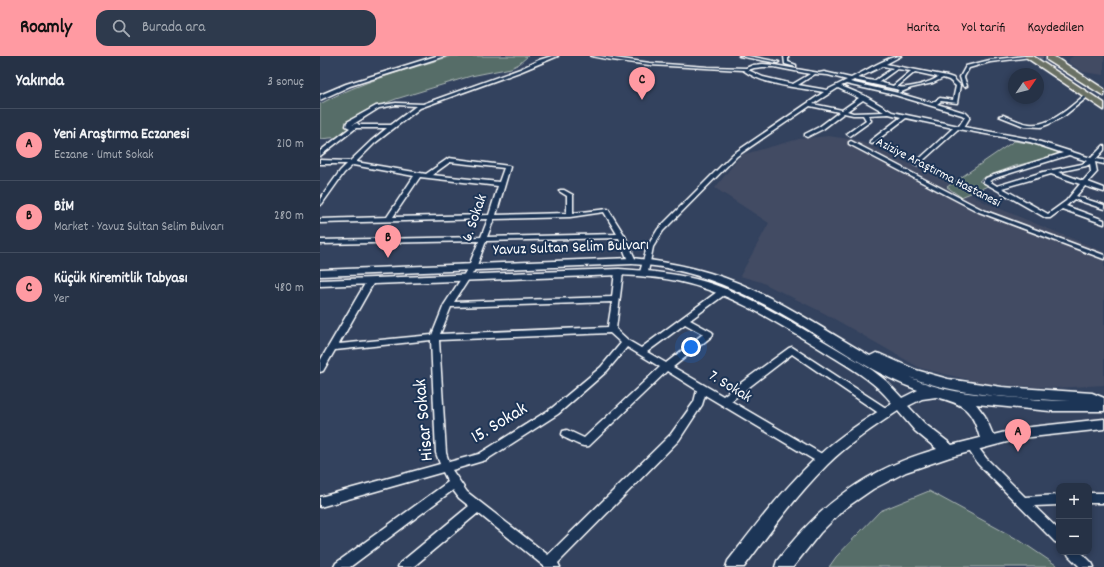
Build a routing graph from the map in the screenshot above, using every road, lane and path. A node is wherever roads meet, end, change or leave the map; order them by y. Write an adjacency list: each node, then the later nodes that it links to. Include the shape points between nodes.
1 (420, 56): 31 (main road)
2 (442, 56): 36 (main road, via 348,85)
3 (556, 56): 40 (street)
4 (594, 56): 14 (street, via 669,67)
5 (742, 56): 12 (street)
6 (786, 56): 12 (street)
7 (899, 56): 11 (street)
8 (1027, 56): 27 (street, via 967,67 962,77); 35 (highway)
9 (1049, 57): 10 (highway); 33 (highway); 38 (highway)
10 (1062, 59): 30 (highway)
11 (881, 64): 13 (street); 22 (street)
12 (786, 66): 14 (street); 16 (street); 17 (street); 18 (street)
13 (897, 68): 15 (street); 24 (street)
14 (746, 69): 21 (street, via 746,72)
15 (914, 71): 20 (street); 28 (street)
16 (814, 72): 18 (street); 25 (street)
17 (774, 73)
18 (828, 74): 22 (street)
19 (768, 75): 21 (street)
20 (941, 76): 29 (street, via 936,81); 42 (street, via 951,79 958,86 955,102 940,99)
21 (762, 78): 25 (street)
22 (851, 78): 23 (street); 24 (street)
23 (844, 82): 26 (street); 34 (street)
24 (875, 83): 28 (street)
25 (793, 86): 32 (street)
26 (837, 86): 32 (street); 37 (street)
27 (965, 86)
28 (894, 87): 29 (street)
29 (902, 89): 34 (street)
30 (1104, 89)
31 (320, 91)
32 (828, 91): 39 (street)
33 (1104, 93)
34 (896, 94): 42 (street)
35 (1088, 96): 43 (highway); 48 (street, via 1042,126 1033,126)
36 (320, 98)
37 (863, 98): 41 (street); 44 (street)
38 (1104, 100)
39 (808, 104): 44 (street); 86 (street, via 735,155 714,175 660,230 650,247)
40 (425, 105): 49 (street, via 396,104 378,107 349,123 349,126); 50 (street, via 418,107)
41 (874, 105): 45 (street); 46 (street)
42 (933, 105): 51 (street, via 968,116)
43 (1104, 107)
44 (842, 111): 46 (street); 53 (street, via 821,128)
45 (890, 112): 46 (street); 47 (street)
46 (865, 114): 52 (street, via 869,120)
47 (905, 116): 51 (street); 54 (street)
48 (1001, 116)
49 (358, 125): 50 (street); 57 (street)
50 (392, 127): 62 (street)
51 (958, 128): 58 (street, via 1031,141); 63 (street)
52 (850, 134)
53 (807, 135)
54 (872, 142)
55 (851, 143): 84 (street, Aziziye Araştırma Hastanesi, via 981,211)
56 (1104, 148): 59 (street)
57 (320, 154)
58 (1070, 154): 59 (street); 69 (street, via 1017,168 988,179 986,182)
59 (1092, 160): 61 (street); 64 (street); 68 (street, via 1094,172)
60 (320, 162): 62 (street)
61 (1104, 162)
62 (350, 163): 65 (street); 73 (street)
63 (917, 164)
64 (1051, 172): 68 (street); 69 (street)
65 (418, 175): 66 (street); 78 (street)
66 (428, 176): 67 (street); 67 (street, 6. Sokak, via 449,160 507,167)
67 (501, 184): 77 (street, 6. Sokak)
68 (1084, 184): 70 (street); 72 (street)
69 (997, 188): 74 (street, via 1048,217)
70 (1104, 190)
71 (562, 191): 76 (street, via 570,195)
72 (1073, 197): 74 (street); 75 (street)
73 (320, 203)
74 (1062, 207): 80 (street)
75 (1104, 207)
76 (570, 215): 77 (street); 81 (street, via 606,210)
77 (492, 216): 78 (street); 82 (street, 6. Sokak)
78 (389, 219): 79 (street)
79 (320, 220)
80 (1104, 222)
81 (622, 236): 82 (street); 85 (street)
82 (482, 239): 83 (street); 87 (street, 6. Sokak)
83 (320, 242)
84 (1104, 257)
85 (632, 261): 86 (main road, Yavuz Sultan Selim Bulvarı); 87 (main road, Yavuz Sultan Selim Bulvarı)
86 (645, 267): 88 (main road, Yavuz Sultan Selim Bulvarı); 92 (main road, Yavuz Sultan Selim Bulvarı); 100 (main road, Yavuz Sultan Selim Bulvarı, via 693,270 738,287)
87 (469, 272): 88 (main road, Yavuz Sultan Selim Bulvarı); 89 (main road, Yavuz Sultan Selim Bulvarı); 90 (main road, Yavuz Sultan Selim Bulvarı); 94 (street, Hisar Sokak)
88 (619, 272): 93 (street)
89 (320, 273)
90 (370, 282): 91 (main road, Yavuz Sultan Selim Bulvarı); 99 (street)
91 (320, 283)
92 (724, 292): 95 (street); 108 (main road, Yavuz Sultan Selim Bulvarı, via 775,316 842,357 880,382)
93 (616, 299): 94 (street); 96 (street)
94 (448, 305): 97 (street, Hisar Sokak)
95 (684, 320): 101 (street); 102 (street, via 709,334)
96 (612, 330): 97 (street); 98 (street, 7. Sokak)
97 (436, 337): 99 (street); 117 (street, Hisar Sokak, via 441,453)
98 (626, 343): 101 (street, 7. Sokak); 117 (street, 15. Sokak, via 604,370 555,411 482,457)
99 (333, 347): 103 (street)
100 (849, 348): 105 (main road, Yavuz Sultan Selim Bulvarı, via 906,381); 109 (main road, via 946,384 1092,398)
101 (641, 352): 102 (street, 7. Sokak)
102 (666, 367): 104 (street, 7. Sokak); 112 (street, via 585,442)
103 (320, 369)
104 (702, 389): 107 (street, 7. Sokak); 127 (street, via 699,403 675,437)
105 (936, 392): 106 (main road, Yavuz Sultan Selim Bulvarı); 108 (main road, via 919,395)
106 (961, 398): 109 (main road, Yavuz Sultan Selim Bulvarı, via 1050,406); 113 (main road, via 978,414)
107 (724, 402): 110 (street, via 792,350); 116 (street, 7. Sokak)
108 (900, 404): 110 (main road); 115 (main road, Yavuz Sultan Selim Bulvarı, via 919,427)
109 (1104, 405)
110 (886, 413): 116 (main road)
111 (1104, 424): 113 (main road, via 1047,430)
112 (568, 434)
113 (988, 441): 114 (main road)
114 (971, 446): 115 (main road); 123 (street, via 982,461)
115 (950, 451): 131 (main road, via 914,463 872,483 837,506 813,529)
116 (823, 460): 130 (main road, via 780,507)
117 (446, 467): 118 (street, Hisar Sokak); 122 (street, 15. Sokak)
118 (454, 483): 124 (street, Hisar Sokak, via 463,495); 128 (street)
119 (1092, 498): 120 (street)
120 (1104, 498)
121 (1056, 500): 123 (street)
122 (320, 502)
123 (1023, 502): 125 (street)
124 (478, 506): 127 (street, Hisar Sokak); 129 (street)
125 (1056, 535)
126 (1077, 555): 132 (street)
127 (551, 565)
128 (340, 567)
129 (404, 567)
130 (734, 567)
131 (783, 567)
132 (1088, 567)

